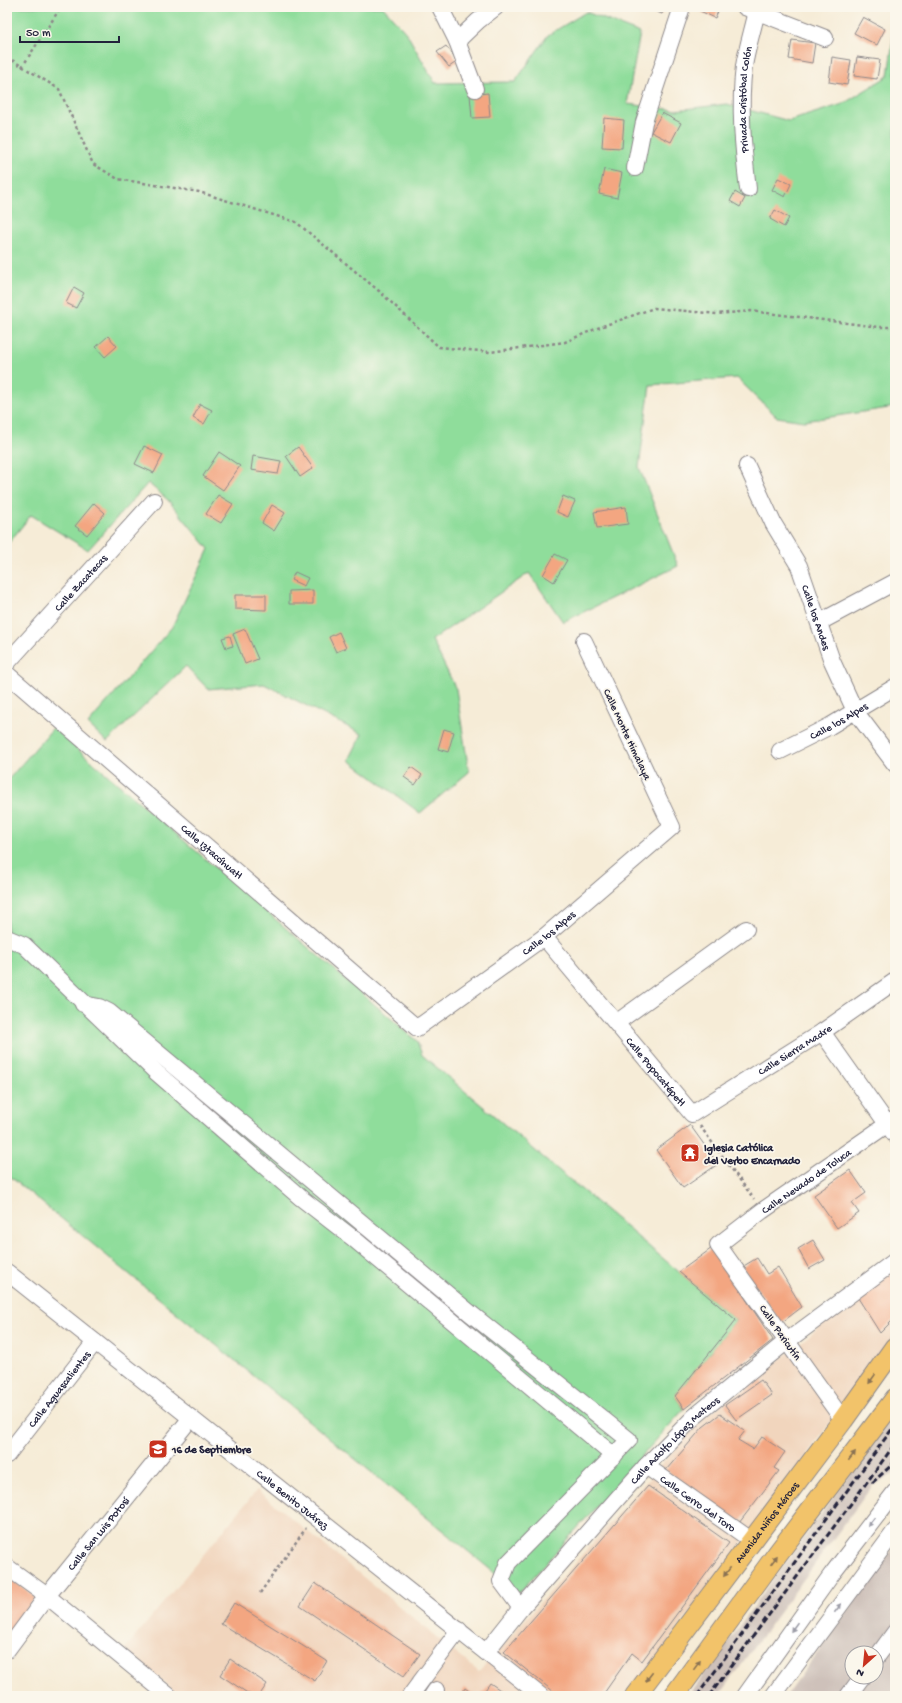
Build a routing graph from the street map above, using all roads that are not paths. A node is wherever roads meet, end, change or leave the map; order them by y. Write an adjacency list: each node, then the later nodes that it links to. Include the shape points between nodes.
1 (440, 7): 6 (street)
2 (496, 7): 6 (street)
3 (682, 7): 8 (street, via 644,122)
4 (751, 9): 5 (street, Privada Cristóbal Colón); 9 (street, Privada Cristóbal Colón, via 742,102 742,137)
5 (825, 38)
6 (457, 42): 7 (street)
7 (475, 89)
8 (634, 168)
9 (748, 189)
10 (747, 466): 13 (street, Calle los Andes, via 774,523 799,566)
11 (154, 501): 15 (street, Calle Zacatecas)
12 (895, 582): 13 (street)
13 (820, 622): 18 (street, Calle los Andes, via 832,661)
14 (584, 642): 21 (street, Calle Monte Himalaya)
15 (7, 663)
16 (7, 674): 28 (street, Calle Iztaccíhuatl)
17 (895, 686): 18 (street, Calle los Alpes)
18 (855, 711): 19 (street, Calle los Alpes); 20 (street, Calle los Andes)
19 (780, 751)
20 (895, 764)
21 (672, 827): 23 (street, Calle los Alpes)
22 (746, 929): 27 (street)
23 (544, 937): 27 (street, Calle Popocatépetl); 28 (street, Calle los Alpes)
24 (7, 938): 26 (street, via 24,945 54,972)
25 (895, 982): 29 (street, Calle Sierra Madre)
26 (83, 1004): 42 (street, via 157,1073 301,1198); 42 (street, via 99,1006 109,1012 452,1297 629,1440)
27 (616, 1023): 30 (street, Calle Popocatépetl)
28 (417, 1028)
29 (822, 1032): 30 (street, Calle Sierra Madre); 31 (street)
30 (692, 1114)
31 (893, 1126): 32 (street, Calle Nevado de Toluca, via 762,1211)
32 (718, 1245): 35 (street, Calle Paricutín)
33 (895, 1261): 35 (street, Calle Adolfo López Mateos)
34 (7, 1272): 36 (street, Calle Benito Juárez)
35 (787, 1341): 40 (street, Calle Paricutín); 43 (street, Calle Adolfo López Mateos, via 694,1417)
36 (95, 1342): 39 (street, Calle Benito Juárez); 41 (street, Calle Aguascalientes)
37 (895, 1347): 40 (main road, Avenida Niños Héroes, one-way to 40)
38 (895, 1399): 60 (main road, one-way to 38)
39 (191, 1418): 48 (street, Calle San Luis Potosí); 50 (street, Calle Benito Juárez)
40 (843, 1420): 46 (main road, Avenida Niños Héroes)
41 (7, 1455)
42 (614, 1456): 49 (street, via 508,1563 501,1581)
43 (646, 1466): 46 (street, Calle Cerro del Toro); 49 (street, Calle Adolfo López Mateos)
44 (895, 1492): 61 (street, one-way to 61, via 832,1574)
45 (895, 1531): 62 (street, one-way to 45)
46 (751, 1540): 59 (main road, Avenida Niños Héroes, one-way to 59)
47 (7, 1567): 48 (street)
48 (47, 1596): 53 (street, Calle San Luis Potosí); 56 (street)
49 (521, 1608): 54 (street, Calle Adolfo López Mateos)
50 (459, 1630): 54 (street, Calle Benito Juárez); 57 (street)
51 (895, 1632): 52 (street)
52 (884, 1647)
53 (7, 1650)
54 (486, 1652): 58 (street, Calle Benito Juárez)
55 (856, 1685): 63 (street)
56 (169, 1696)
57 (410, 1696)
58 (541, 1696)
59 (635, 1696)
60 (674, 1696)
61 (745, 1696)
62 (773, 1696)
63 (848, 1696)

